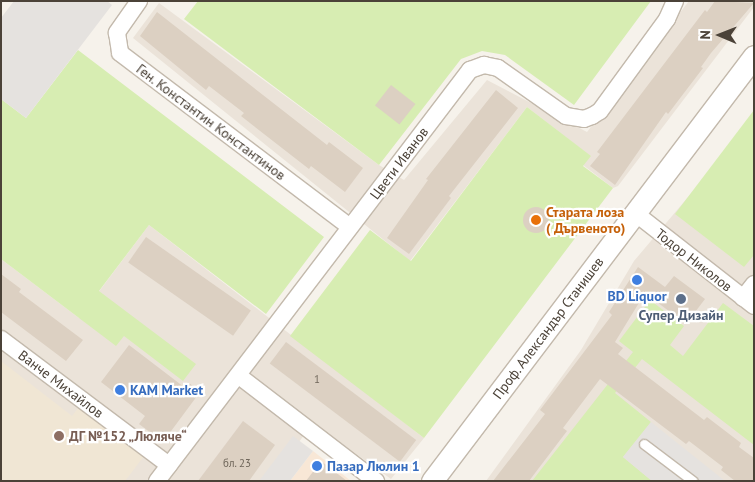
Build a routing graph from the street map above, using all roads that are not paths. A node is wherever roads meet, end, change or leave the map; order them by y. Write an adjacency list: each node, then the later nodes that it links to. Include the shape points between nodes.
1 (139, 1): 5 (street, Ген. Константин Константинов, via 117,33 120,53)
2 (675, 1): 5 (street, Цвети Иванов, via 667,19 600,111 592,116 575,119 566,116 498,68 484,65 470,70)
3 (754, 56): 4 (street, Проф. Александър Станишев)
4 (635, 213): 7 (street, Тодор Николов); 14 (street, Проф. Александър Станишев)
5 (350, 227): 9 (street, Цвети Иванов)
6 (754, 284): 7 (street)
7 (748, 302)
8 (1, 338): 11 (street, Ванче Михайлов)
9 (238, 376): 11 (street, Цвети Иванов); 13 (street)
10 (644, 444): 15 (lane)
11 (169, 465): 12 (street, Цвети Иванов)
12 (157, 481)
13 (376, 481)
14 (432, 481)
15 (693, 481)

